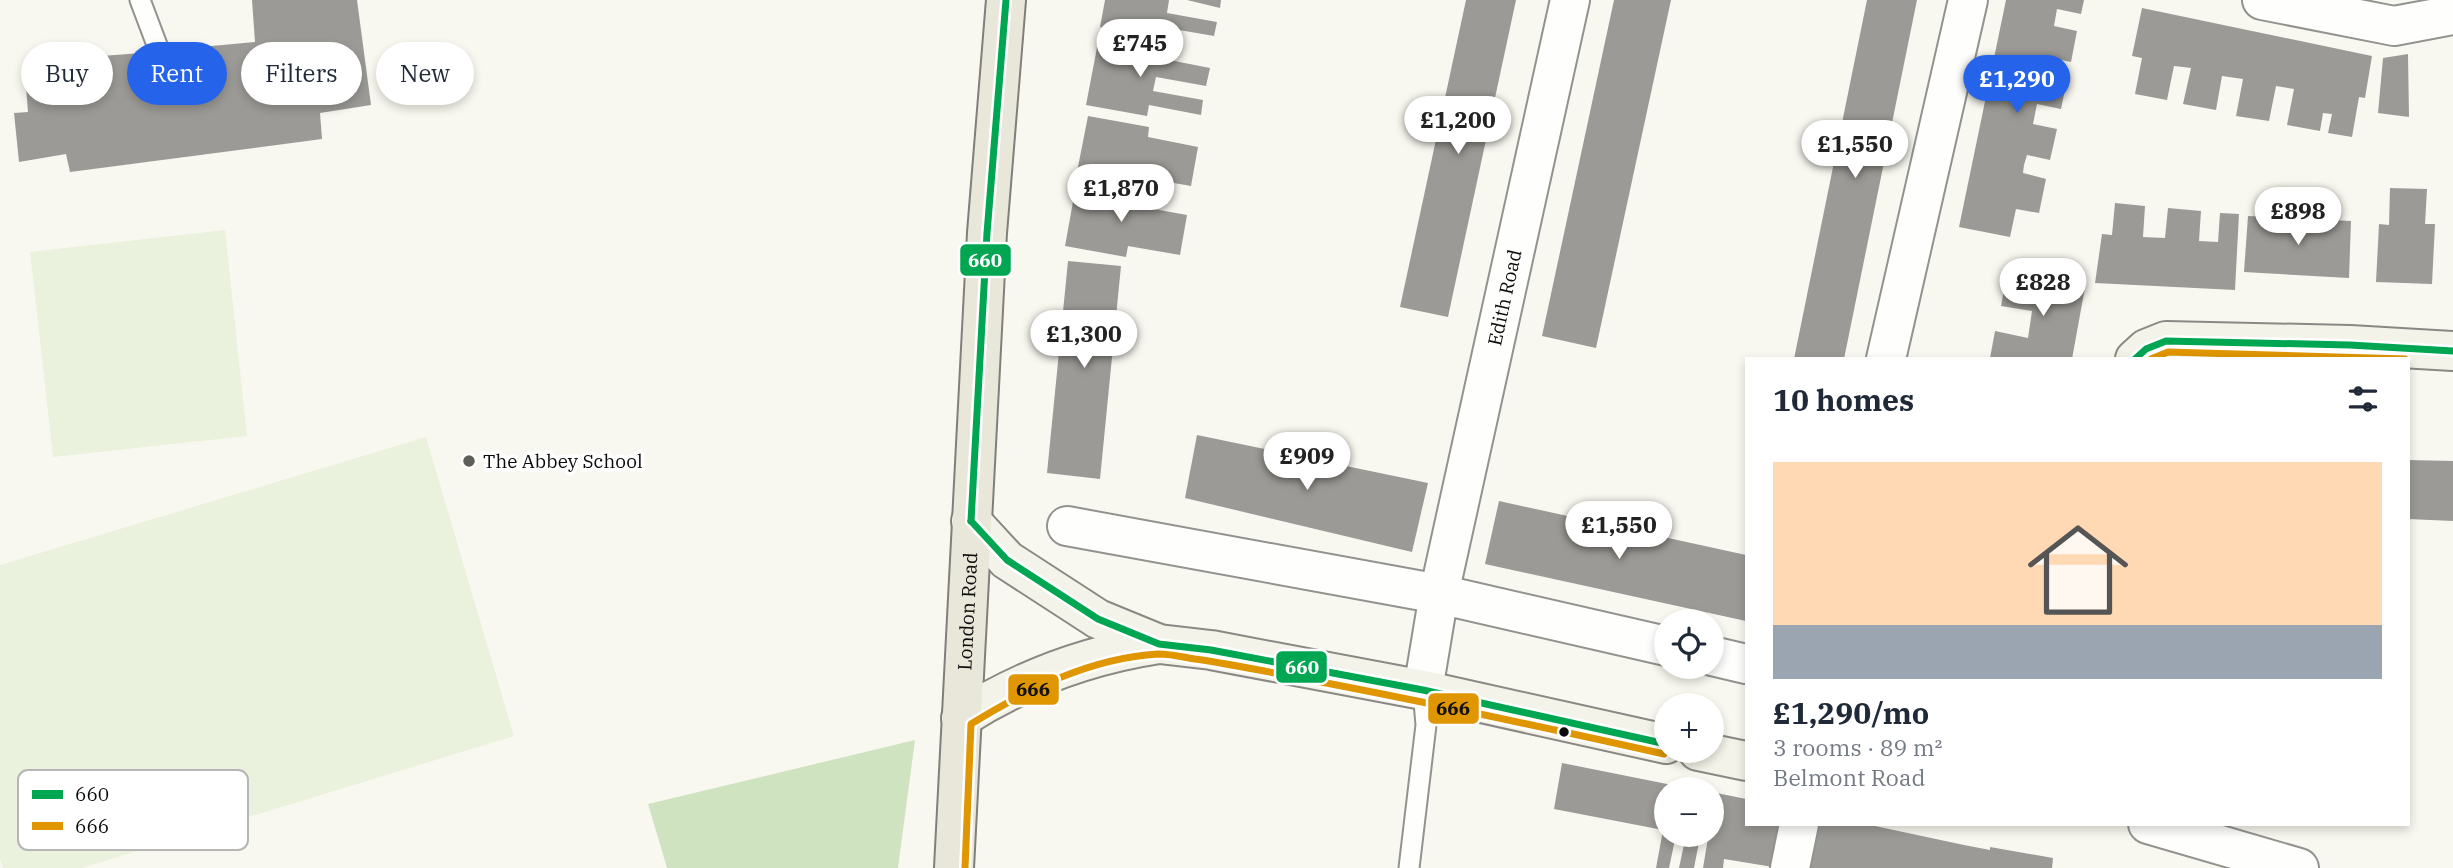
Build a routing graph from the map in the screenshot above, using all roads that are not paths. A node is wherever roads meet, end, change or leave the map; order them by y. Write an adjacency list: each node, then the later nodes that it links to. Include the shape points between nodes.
1 (140, 0): 7 (lane)
2 (1006, 0): 11 (main road, London Road)
3 (1570, 0): 13 (street, Edith Road)
4 (1968, 0): 9 (street)
5 (2262, 0): 6 (street, via 2394,26)
6 (2453, 15)
7 (156, 42)
8 (2453, 351): 10 (main road, via 2166,341)
9 (1886, 357)
10 (2137, 357)
11 (971, 521): 15 (main road, via 1007,560 1052,590 1098,619); 19 (main road, London Road)
12 (1067, 526): 13 (street)
13 (1439, 594): 14 (street); 18 (street, Edith Road)
14 (1654, 643)
15 (1159, 644): 18 (main road); 19 (main road, via 1073,663 991,699)
16 (1724, 659): 17 (street)
17 (1745, 664)
18 (1423, 690): 20 (main road); 26 (lane, via 1426,725)
19 (961, 718): 25 (main road, London Road)
20 (1654, 741)
21 (1724, 756): 22 (main road)
22 (1745, 761)
23 (1799, 826): 27 (street)
24 (2155, 826): 28 (street)
25 (954, 868)
26 (1409, 868)
27 (1790, 868)
28 (2299, 868)

